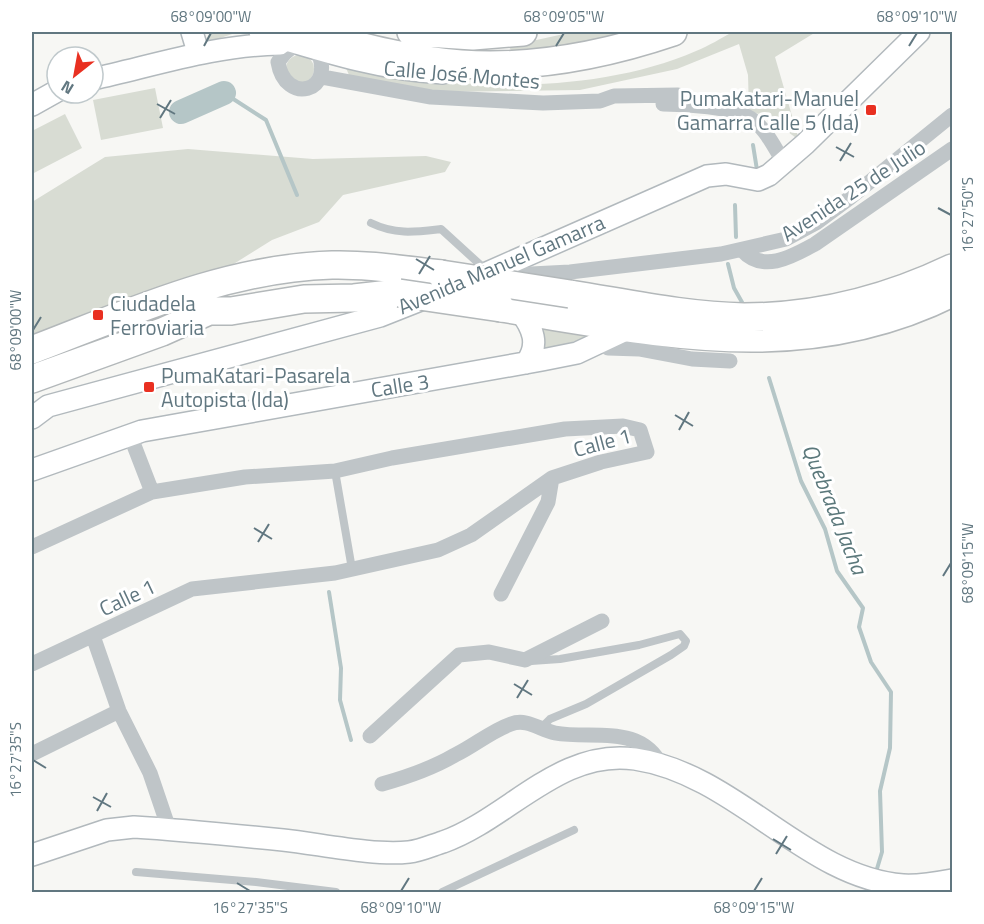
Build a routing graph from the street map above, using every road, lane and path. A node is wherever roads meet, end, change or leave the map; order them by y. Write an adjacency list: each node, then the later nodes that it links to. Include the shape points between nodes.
1 (192, 32): 8 (main road)
2 (411, 32): 3 (highway, via 473,36)
3 (522, 32)
4 (673, 32): 7 (highway, via 611,51 534,62 462,64)
5 (919, 32): 16 (main road, Avenida Manuel Gamarra)
6 (252, 38): 7 (main road); 8 (main road); 9 (street)
7 (306, 42): 9 (street, via 285,53); 11 (street, via 323,63)
8 (198, 52): 10 (main road)
9 (278, 63): 11 (street, via 280,75 298,89 310,87)
10 (105, 76)
11 (322, 77): 13 (street, Calle José Montes, via 431,97 543,103)
12 (678, 95): 13 (street, Calle José Montes, via 614,96)
13 (600, 101): 16 (street, Calle José Montes, via 694,105 749,117 765,132)
14 (952, 115): 18 (street, Avenida 25 de Julio, via 816,223 786,238)
15 (952, 149): 18 (street, Avenida 25 de Julio, via 798,253 770,262 749,258)
16 (783, 162): 20 (main road, Avenida Manuel Gamarra, via 758,180 726,174 707,176)
17 (371, 224): 20 (lane, via 404,234 441,229)
18 (742, 250): 20 (street, Avenida 25 de Julio, via 570,272 519,276)
19 (952, 268): 25 (highway, bridge, via 857,303 744,316 441,274 333,265 228,279)
20 (489, 273): 29 (main road, Avenida Manuel Gamarra, via 380,316 48,406)
21 (952, 293): 23 (highway, via 906,314 792,339 711,339)
22 (511, 310): 23 (highway); 27 (main road, via 530,324 534,342 531,357); 28 (highway, bridge, via 399,293 209,311)
23 (631, 328): 24 (main road, Calle 3)
24 (600, 341): 26 (street, via 608,348); 27 (main road, Calle 3, via 577,353)
25 (32, 350)
26 (730, 361)
27 (525, 363): 30 (main road, Calle 3)
28 (32, 379)
29 (32, 418)
30 (130, 435): 31 (main road, Calle 3); 34 (street)
31 (32, 470)
32 (335, 471): 33 (street, Calle 1, via 565,429 622,426 640,430 644,435 647,452); 34 (street, Calle 1, via 244,477); 36 (lane)
33 (552, 478): 36 (street, Calle 1, via 459,542); 37 (street, via 548,502)
34 (152, 492): 35 (street, Calle 1)
35 (32, 547)
36 (352, 569): 39 (street, Calle 1, via 192,589)
37 (501, 594)
38 (602, 621): 40 (street)
39 (93, 636): 41 (street, Calle 1); 42 (street)
40 (525, 660): 43 (lane, via 560,659 639,645 673,634 680,634 686,641 671,655 586,704 550,719); 44 (street, via 489,652 459,655)
41 (32, 664)
42 (119, 711): 45 (street); 48 (street, via 150,773)
43 (542, 727): 46 (street, via 558,734 633,740 652,751); 47 (street, via 512,723 454,756)
44 (370, 736)
45 (32, 754)
46 (662, 767): 48 (main road, via 636,759 592,761 542,782 466,832 410,852); 52 (main road, via 694,778 731,798 830,863 853,873 903,885)
47 (382, 784)
48 (169, 829): 50 (main road, via 107,830)
49 (574, 830): 54 (lane)
50 (32, 855)
51 (136, 872): 53 (lane)
52 (952, 880)
53 (336, 892)
54 (441, 892)

